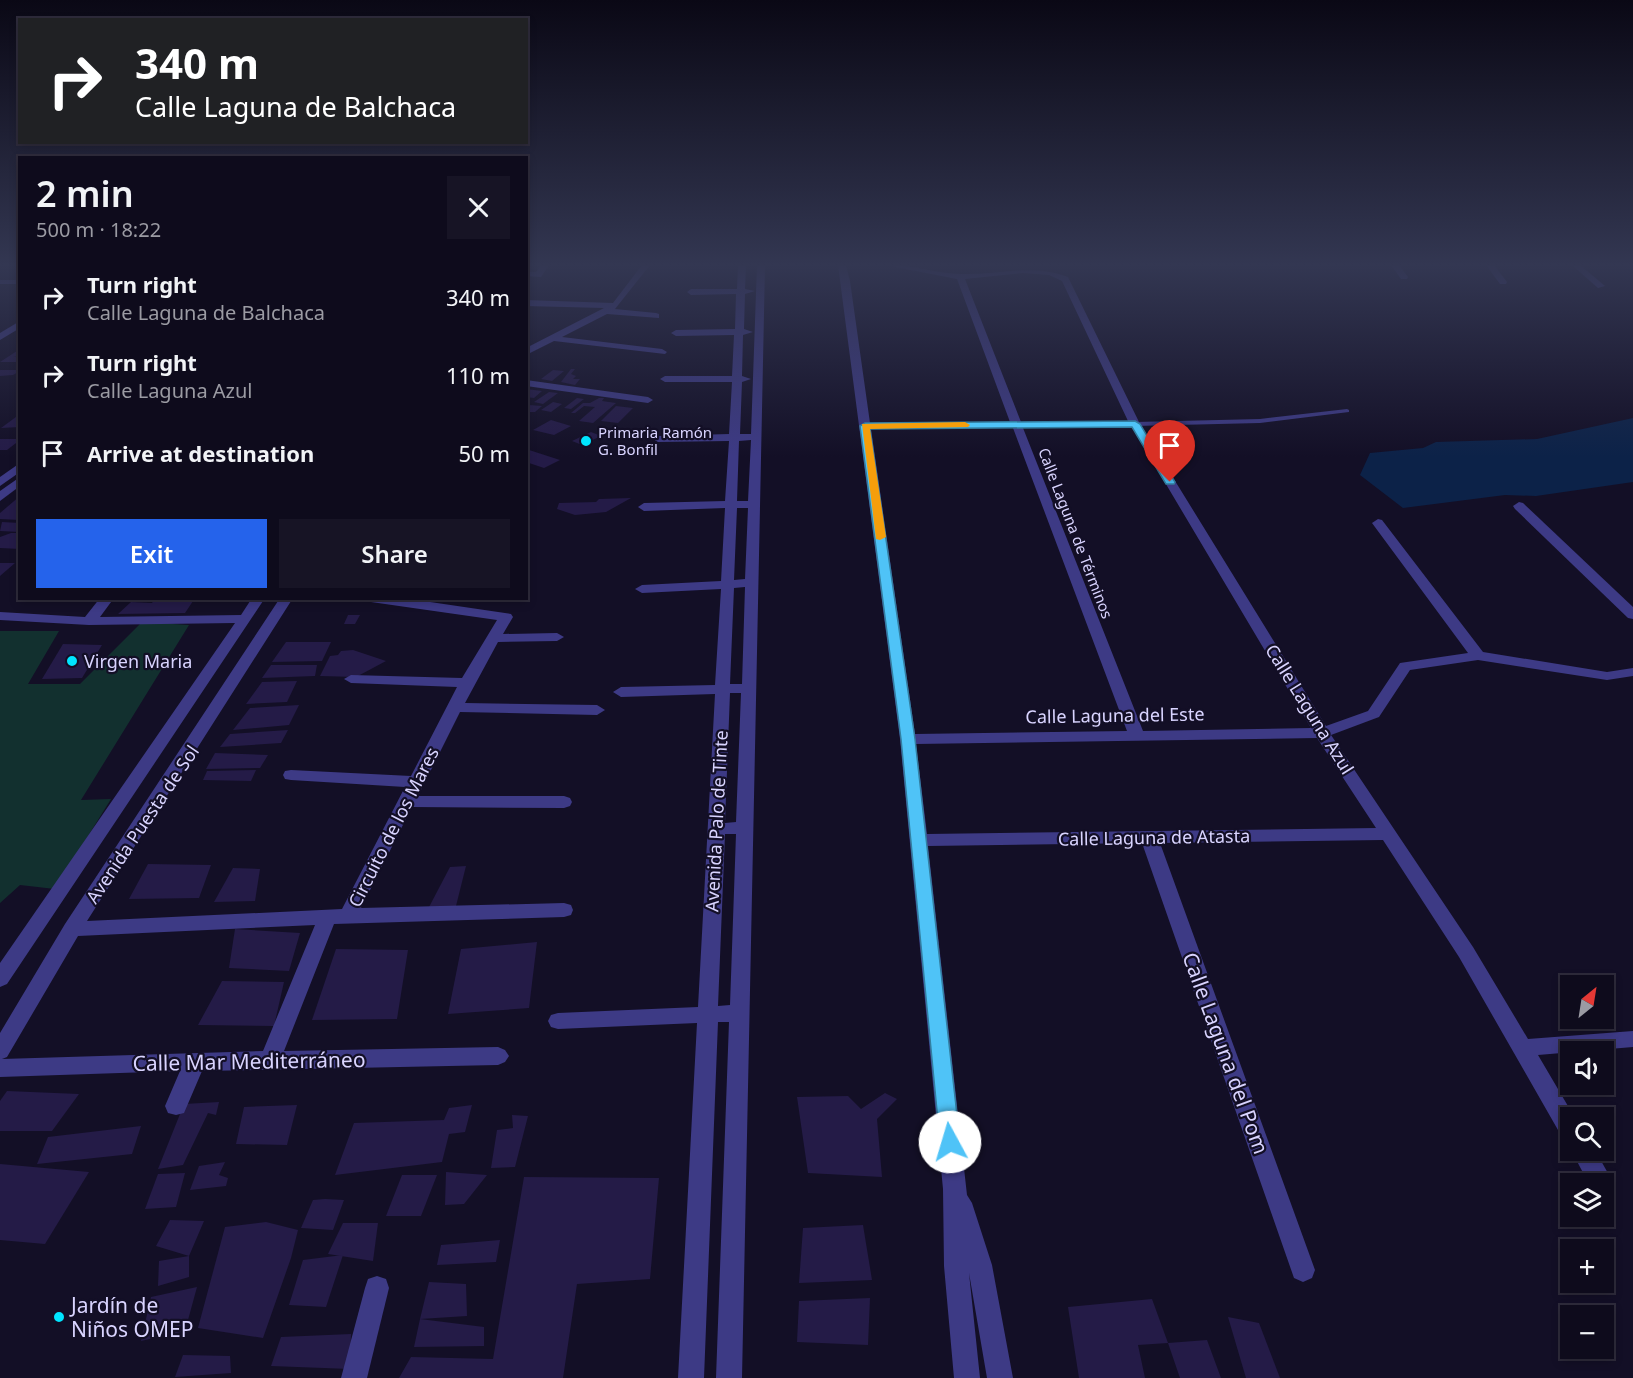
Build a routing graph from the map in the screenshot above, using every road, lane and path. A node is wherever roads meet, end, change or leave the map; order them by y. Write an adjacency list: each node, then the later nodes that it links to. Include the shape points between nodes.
1 (572, 329): 11 (street)
2 (852, 329): 22 (street)
3 (981, 329): 20 (street, Calle Laguna de Términos)
4 (1089, 329): 21 (street, Calle Laguna Azul)
5 (0, 330): 6 (street)
6 (11, 330): 10 (street)
7 (739, 332): 8 (street); 9 (street); 16 (street, Avenida Palo de Tinte)
8 (758, 332): 14 (street, Avenida Palo de Tinte)
9 (676, 333)
10 (0, 337)
11 (555, 339): 12 (street); 13 (street)
12 (528, 351)
13 (662, 352)
14 (757, 378): 16 (street); 23 (street, Avenida Palo de Tinte)
15 (665, 379): 16 (street)
16 (736, 379): 24 (street, Avenida Palo de Tinte)
17 (528, 383): 18 (street)
18 (648, 400)
19 (1347, 411): 21 (lane, via 1260,421)
20 (1018, 424): 21 (street); 22 (street); 59 (street, Calle Laguna de Términos)
21 (1135, 424): 58 (street, Calle Laguna Azul)
22 (865, 426): 60 (street)
23 (756, 437): 24 (street); 30 (street, Avenida Palo de Tinte)
24 (734, 438): 25 (street); 31 (street, Avenida Palo de Tinte)
25 (658, 439)
26 (18, 468): 28 (street)
27 (18, 482): 29 (street)
28 (0, 483)
29 (0, 497)
30 (754, 504): 31 (street); 35 (street, Avenida Palo de Tinte)
31 (731, 505): 33 (street); 36 (street, Avenida Palo de Tinte)
32 (1519, 506): 43 (street)
33 (644, 507)
34 (1378, 523): 49 (street)
35 (752, 583): 36 (street); 53 (street, Avenida Palo de Tinte)
36 (727, 584): 37 (street); 54 (street, Avenida Palo de Tinte)
37 (642, 589)
38 (106, 600): 46 (street)
39 (258, 600): 45 (street, Avenida Puesta de Sol)
40 (286, 600): 73 (street, Avenida Puesta de Sol)
41 (402, 600): 42 (street, Circuito de los Mares)
42 (432, 602): 48 (street, Circuito de los Mares, via 506,617)
43 (1633, 615)
44 (0, 616): 46 (street)
45 (244, 619): 46 (street); 74 (street, Avenida Puesta de Sol)
46 (89, 621)
47 (557, 637): 48 (street)
48 (493, 638): 52 (street, Circuito de los Mares)
49 (1478, 656): 50 (street, via 1607,676); 58 (street, via 1405,666 1374,714)
50 (1633, 672)
51 (351, 680): 52 (street)
52 (467, 683): 56 (street, Circuito de los Mares)
53 (749, 688): 54 (street); 65 (street, Avenida Palo de Tinte)
54 (722, 689): 55 (street); 66 (street, Avenida Palo de Tinte)
55 (621, 692)
56 (455, 707): 57 (street); 62 (street, Circuito de los Mares)
57 (597, 710)
58 (1323, 733): 59 (street, Calle Laguna del Este); 67 (street, Calle Laguna Azul)
59 (1136, 734): 60 (street, Calle Laguna del Este)
60 (908, 739): 69 (street)
61 (291, 775): 62 (street)
62 (416, 782): 63 (street, Circuito de los Mares)
63 (406, 801): 64 (street); 71 (street, Circuito de los Mares)
64 (564, 802)
65 (746, 827): 66 (street); 76 (street, Avenida Palo de Tinte)
66 (716, 829): 75 (street, Avenida Palo de Tinte)
67 (1389, 834): 68 (street, Calle Laguna de Atasta); 79 (street, Calle Laguna Azul, via 1466,952)
68 (1149, 837): 69 (street, Calle Laguna de Atasta); 88 (street, Calle Laguna del Pom)
69 (918, 840): 87 (street)
70 (564, 910): 71 (street)
71 (348, 915): 72 (street, Circuito de los Mares)
72 (327, 918): 73 (street, Circuito de los Mares); 82 (street)
73 (72, 929): 80 (street, Avenida Puesta de Sol)
74 (0, 979)
75 (707, 1013): 76 (street); 77 (street); 91 (street, Avenida Palo de Tinte)
76 (741, 1013): 92 (street, Avenida Palo de Tinte)
77 (558, 1021)
78 (1633, 1040): 79 (street)
79 (1522, 1048): 86 (street, Calle Laguna Azul)
80 (0, 1051)
81 (498, 1056): 82 (street, Calle Mar Mediterráneo)
82 (270, 1060): 83 (street, Calle Mar Mediterráneo)
83 (195, 1062): 84 (street, Calle Mar Mediterráneo); 85 (street)
84 (0, 1068)
85 (176, 1106)
86 (1560, 1113)
87 (955, 1189): 93 (street, via 956,1266); 94 (street, via 980,1265)
88 (1303, 1270)
89 (377, 1288): 90 (street)
90 (354, 1378)
91 (691, 1378)
92 (729, 1378)
93 (967, 1378)
94 (1000, 1378)

